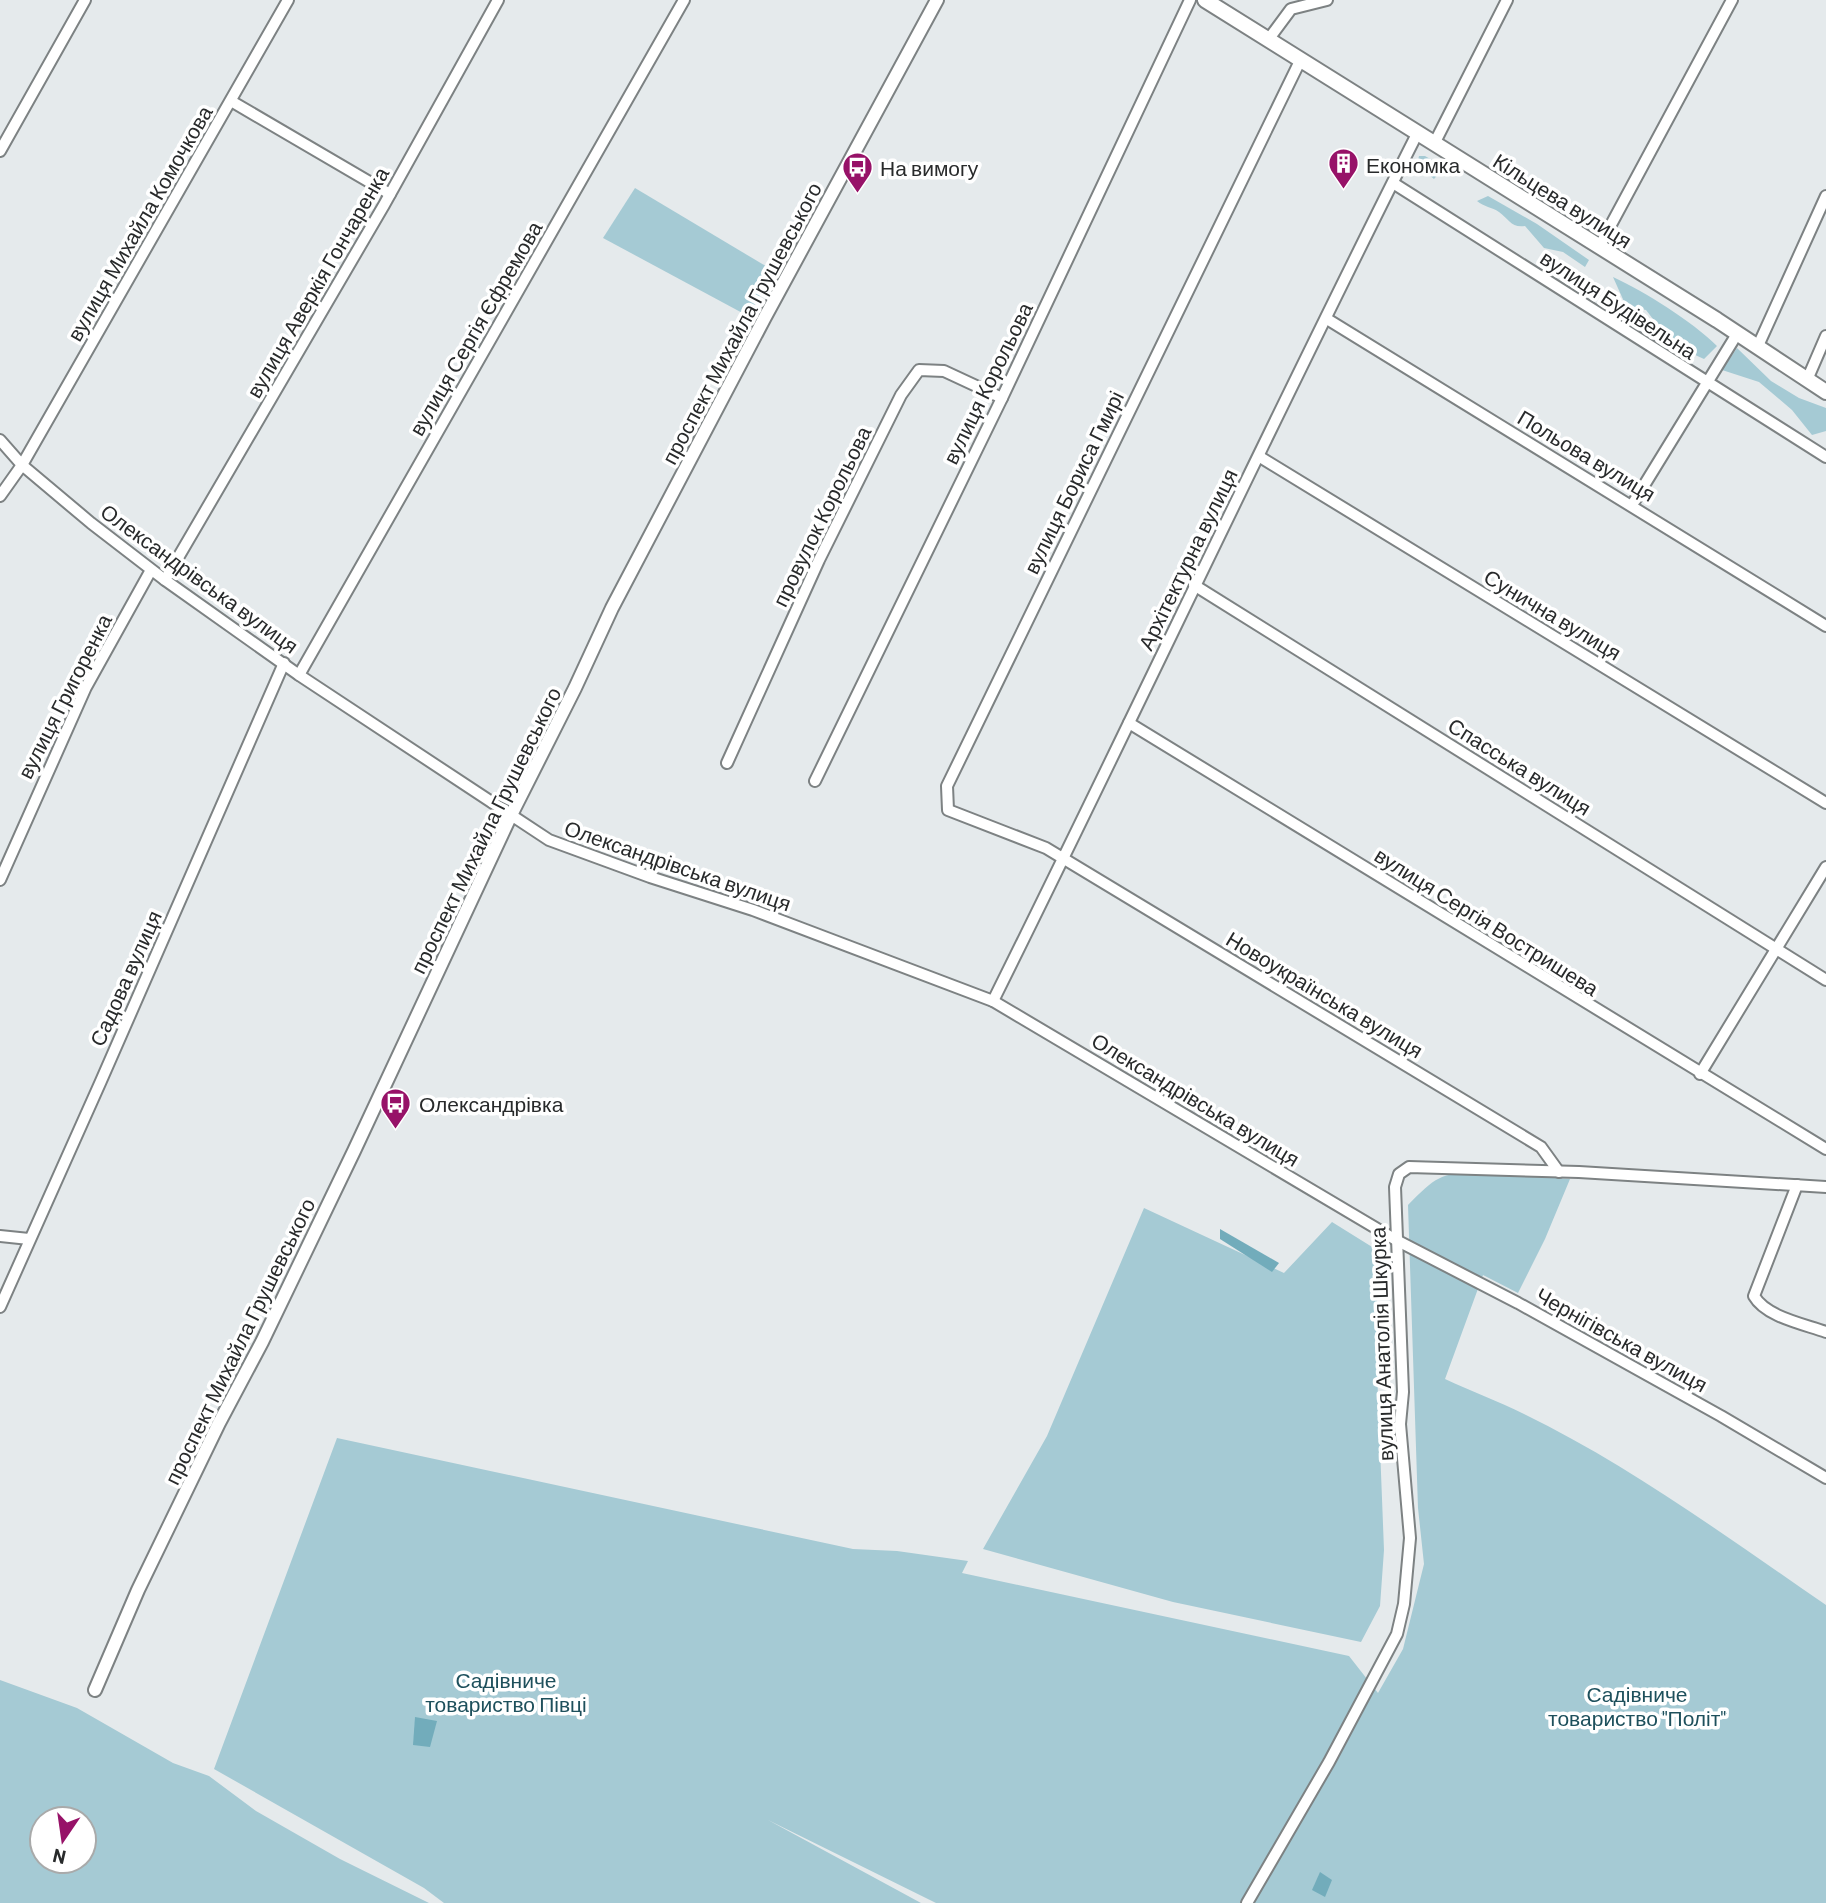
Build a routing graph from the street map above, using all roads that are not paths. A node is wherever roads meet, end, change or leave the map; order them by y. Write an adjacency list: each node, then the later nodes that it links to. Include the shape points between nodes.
1 (85, 0): 16 (street)
2 (288, 0): 13 (street, вулиця Михайла Комочкова)
3 (498, 0): 18 (street, вулиця Аверкія Гончаренка)
4 (684, 0): 40 (street, вулиця Сергія Єфремова)
5 (937, 0): 45 (street, проспект Михайла Грушевського, via 612,608)
6 (1190, 0): 28 (street, вулиця Корольова)
7 (1205, 0): 11 (main road, Кільцева вулиця)
8 (1327, 0): 11 (street, via 1292,9)
9 (1507, 0): 15 (street)
10 (1732, 0): 20 (street)
11 (1268, 40): 12 (main road, Кільцева вулиця)
12 (1300, 61): 14 (main road, Кільцева вулиця); 46 (street, вулиця Бориса Гмирі, via 947,786 948,810)
13 (231, 101): 18 (street); 32 (street, вулиця Михайла Комочкова)
14 (1417, 134): 15 (main road, Кільцева вулиця); 17 (street, Архітектурна вулиця)
15 (1434, 144): 20 (main road, Кільцева вулиця)
16 (0, 151)
17 (1393, 183): 21 (street, Архітектурна вулиця); 26 (street, вулиця Будівельна)
18 (390, 194): 36 (street, вулиця Аверкія Гончаренка)
19 (1826, 196): 24 (street)
20 (1599, 247): 22 (main road, Кільцева вулиця)
21 (1327, 319): 30 (street, Архітектурна вулиця); 34 (street, Польова вулиця)
22 (1737, 334): 24 (main road, Кільцева вулиця); 26 (street)
23 (1826, 336): 25 (street)
24 (1757, 348): 25 (main road, Кільцева вулиця)
25 (1807, 380): 27 (main road, Кільцева вулиця)
26 (1707, 383): 31 (street, вулиця Будівельна); 34 (street)
27 (1826, 392)
28 (1002, 398): 42 (street, провулок Корольова, via 944,371 919,370 913,377 819,560); 43 (street, вулиця Корольова)
29 (0, 440): 32 (street, Олександрівська вулиця)
30 (1260, 457): 37 (street, Архітектурна вулиця); 44 (street, Сунична вулиця)
31 (1826, 457)
32 (22, 465): 33 (street, вулиця Михайла Комочкова); 35 (street, Олександрівська вулиця)
33 (0, 496)
34 (1632, 505): 38 (street, Польова вулиця)
35 (151, 570): 36 (street, Олександрівська вулиця); 48 (street, вулиця Григоренка, via 86,687)
36 (165, 580): 39 (street, Олександрівська вулиця)
37 (1194, 585): 41 (street, Архітектурна вулиця); 49 (street, Спасська вулиця)
38 (1826, 626)
39 (284, 663): 40 (street, Олександрівська вулиця); 58 (street, Садова вулиця)
40 (299, 675): 45 (street, Олександрівська вулиця)
41 (1129, 723): 46 (street, Архітектурна вулиця); 52 (street, вулиця Сергія Востришева)
42 (727, 763)
43 (815, 781)
44 (1826, 803)
45 (510, 817): 51 (street, Олександрівська вулиця, via 549,841 753,910); 63 (street, проспект Михайла Грушевського, via 326,1211 138,1590)
46 (1063, 859): 51 (street, Архітектурна вулиця); 54 (street, Новоукраїнська вулиця, via 1541,1147)
47 (1826, 867): 49 (street)
48 (0, 880)
49 (1776, 948): 50 (street, Спасська вулиця); 52 (street)
50 (1826, 980)
51 (993, 1002): 59 (street, Олександрівська вулиця)
52 (1700, 1074): 53 (street, вулиця Сергія Востришева)
53 (1826, 1149)
54 (1559, 1172): 55 (street, вулиця Анатолія Шкурка); 59 (street, вулиця Анатолія Шкурка, via 1409,1167 1399,1174 1395,1187)
55 (1797, 1185): 56 (street, вулиця Анатолія Шкурка); 61 (street, via 1754,1296 1759,1305)
56 (1826, 1187)
57 (0, 1236): 58 (street)
58 (29, 1239): 60 (street, Садова вулиця)
59 (1396, 1240): 62 (street, Чернігівська вулиця, via 1518,1303); 64 (street, вулиця Анатолія Шкурка, via 1403,1392 1400,1424 1410,1538 1404,1604 1397,1634 1380,1668)
60 (0, 1307)
61 (1826, 1332)
62 (1826, 1478)
63 (95, 1690)
64 (1247, 1903)

